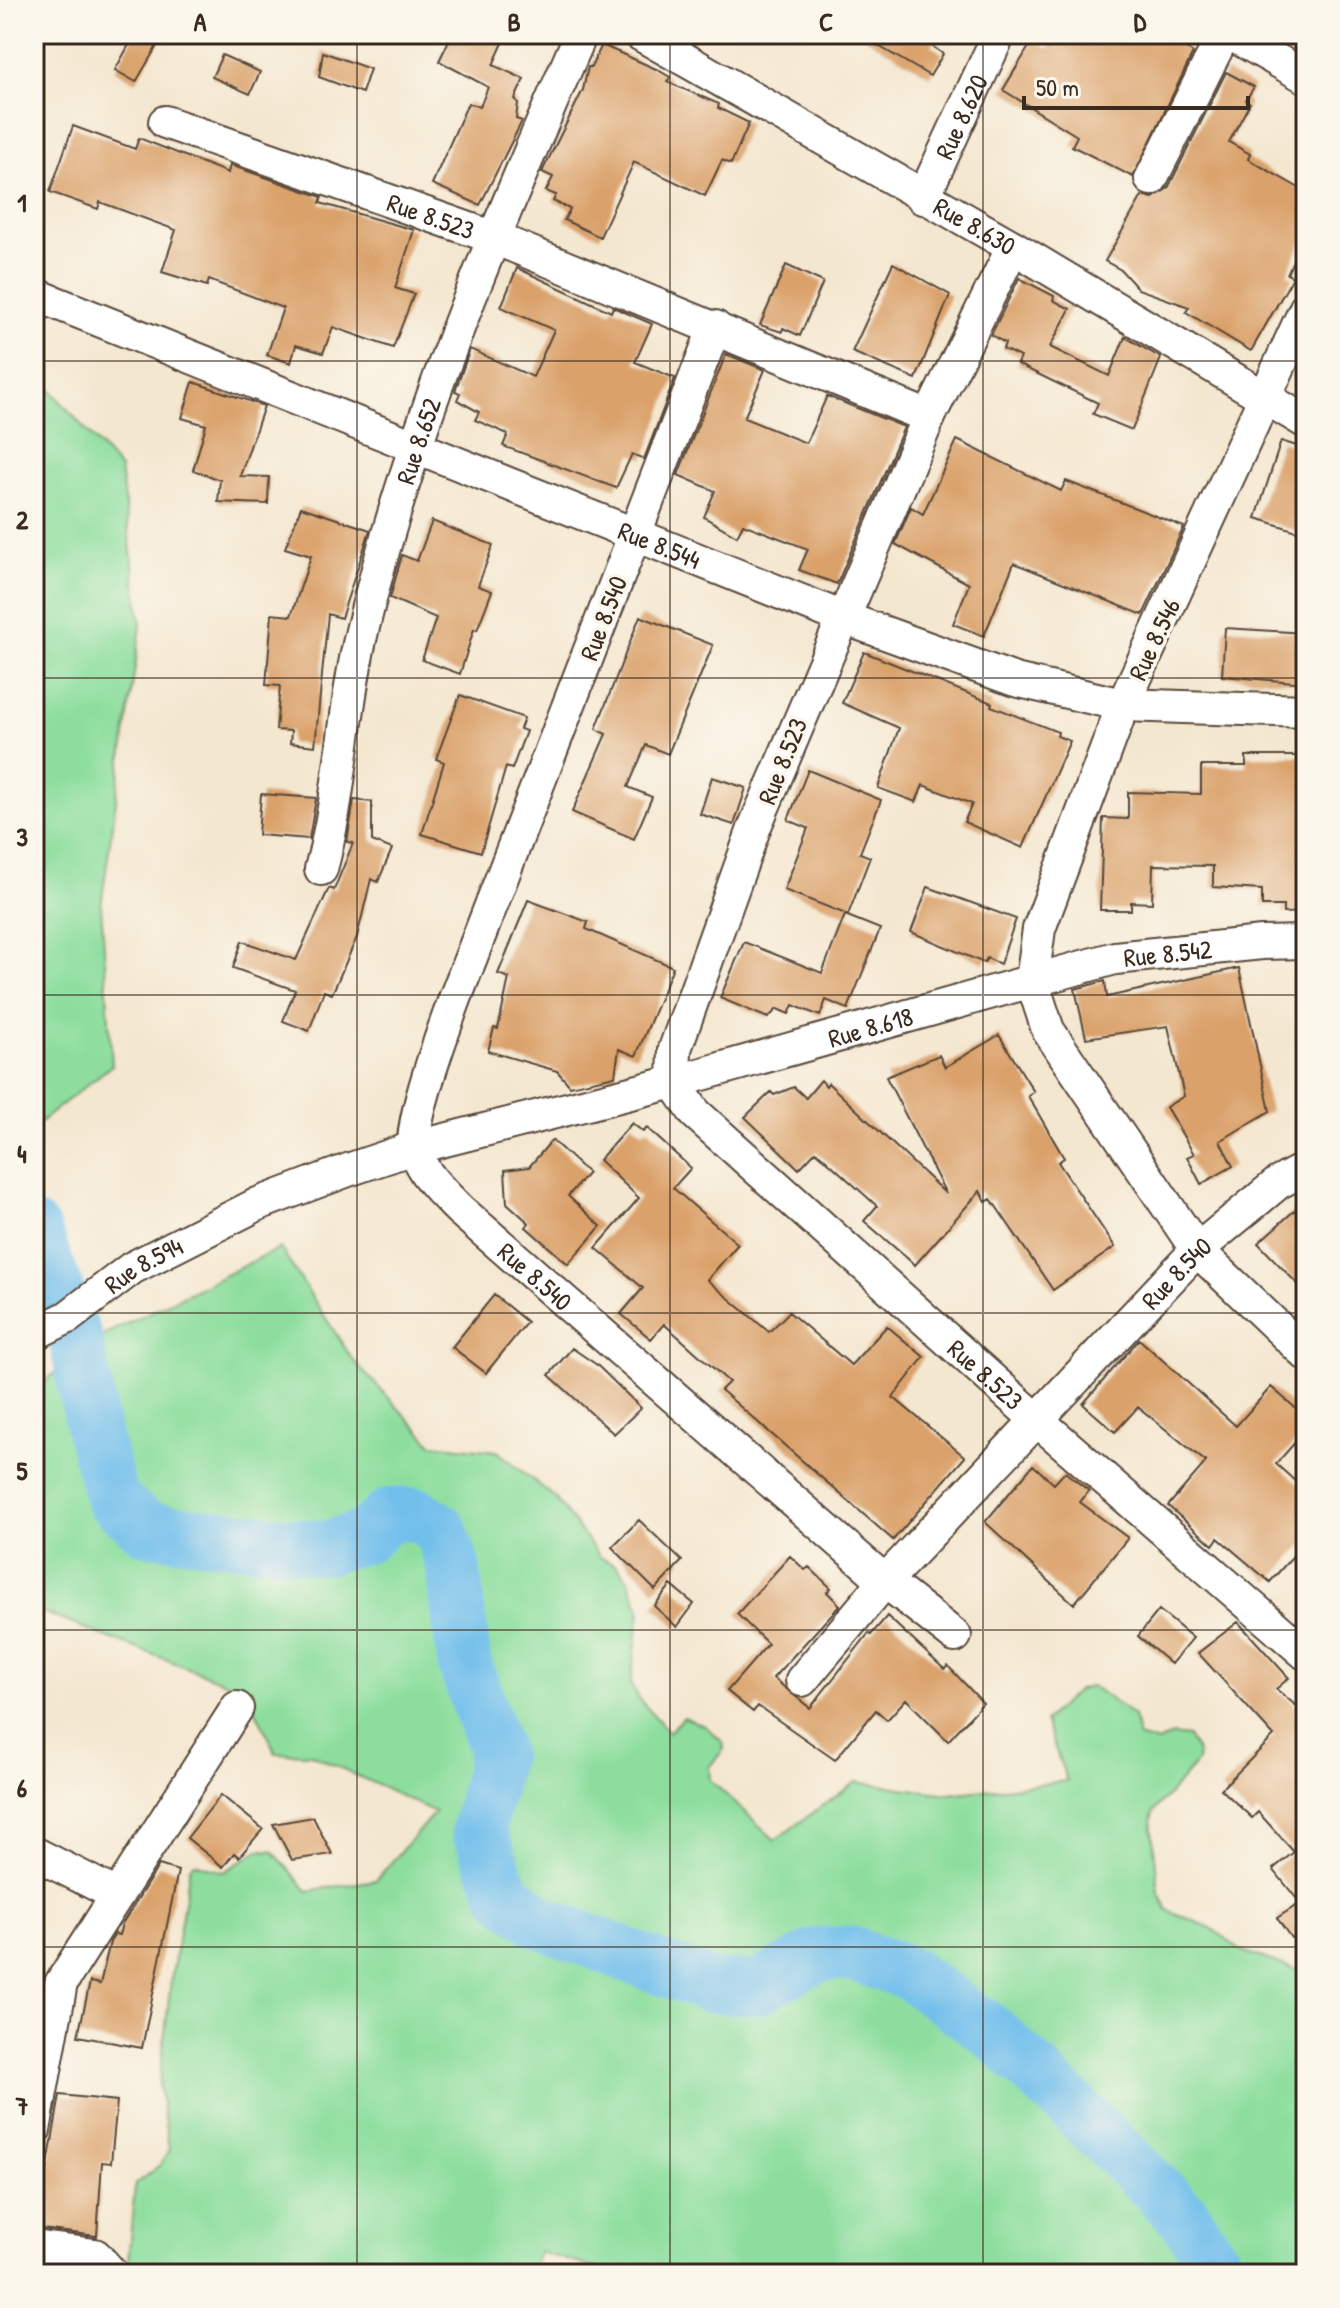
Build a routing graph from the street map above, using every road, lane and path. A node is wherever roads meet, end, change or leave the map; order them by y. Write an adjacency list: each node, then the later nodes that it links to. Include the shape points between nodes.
1 (581, 34): 12 (street, Rue 8.652)
2 (640, 34): 11 (street, Rue 8.630)
3 (976, 34): 7 (street)
4 (999, 34): 7 (street, Rue 8.620)
5 (1224, 34): 10 (street)
6 (1231, 34): 8 (street)
7 (983, 66): 11 (street, Rue 8.620)
8 (1306, 77)
9 (165, 122): 12 (street, Rue 8.523)
10 (1151, 179)
11 (923, 198): 13 (street, Rue 8.630)
12 (492, 237): 16 (street, Rue 8.523); 20 (street, Rue 8.652)
13 (1013, 247): 17 (street, Rue 8.630); 18 (street)
14 (34, 294): 20 (street, Rue 8.544)
15 (1306, 308): 17 (street, Rue 8.546)
16 (715, 327): 18 (street, Rue 8.523); 21 (street, Rue 8.540)
17 (1268, 397): 19 (street, Rue 8.630); 23 (street, Rue 8.546)
18 (929, 417): 22 (street, Rue 8.523)
19 (1306, 422)
20 (414, 445): 21 (street, Rue 8.544); 25 (street, Rue 8.652, via 350,686 331,832)
21 (636, 534): 22 (street, Rue 8.544); 29 (street, Rue 8.540, via 456,996 427,1080)
22 (841, 617): 23 (street, Rue 8.544, via 1015,680); 28 (street, Rue 8.523, via 755,826 675,1049)
23 (1123, 705): 24 (street, Rue 8.544); 27 (street, Rue 8.546, via 1039,929)
24 (1306, 711)
25 (321, 869)
26 (1306, 942): 27 (street, Rue 8.542, via 1115,958)
27 (1032, 981): 28 (street, Rue 8.618); 32 (street, via 1048,1030)
28 (674, 1082): 29 (street, Rue 8.618); 35 (street, Rue 8.523, via 695,1113)
29 (413, 1148): 31 (street, Rue 8.618); 36 (street, Rue 8.540, via 426,1175 460,1210)
30 (1306, 1168): 32 (street, Rue 8.540, via 1278,1183)
31 (258, 1204): 33 (street, Rue 8.594, via 132,1268 68,1317)
32 (1197, 1250): 34 (street); 35 (street, Rue 8.540)
33 (34, 1334)
34 (1306, 1354)
35 (1036, 1419): 36 (street, Rue 8.540); 38 (street, Rue 8.523)
36 (885, 1581): 37 (street); 39 (street)
37 (955, 1636)
38 (1306, 1654)
39 (802, 1680)
40 (237, 1708): 42 (street)
41 (34, 1853): 42 (street)
42 (117, 1895): 43 (street, via 61,1983)
43 (34, 2130)
44 (34, 2247): 45 (street, via 95,2255)
45 (112, 2274)

